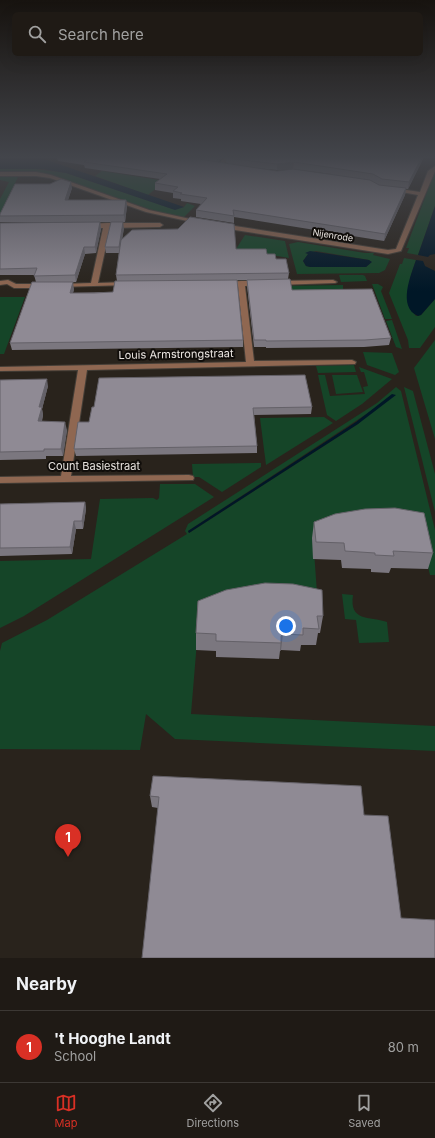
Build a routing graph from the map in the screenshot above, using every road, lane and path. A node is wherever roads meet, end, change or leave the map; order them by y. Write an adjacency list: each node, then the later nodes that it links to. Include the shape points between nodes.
1 (123, 202): 3 (street, via 160,214)
2 (419, 202): 4 (street, Nijenrode, via 399,250 393,252)
3 (207, 223)
4 (214, 224)
5 (107, 225): 6 (street); 7 (street); 13 (street)
6 (160, 225)
7 (82, 226)
8 (333, 282): 12 (street)
9 (0, 283): 13 (street, via 8,282 14,286)
10 (133, 284): 13 (street)
11 (218, 284): 12 (street)
12 (241, 284): 15 (street)
13 (94, 285)
14 (352, 362): 15 (street, Louis Armstrongstraat)
15 (250, 364): 16 (street, Louis Armstrongstraat)
16 (84, 367): 17 (street, Louis Armstrongstraat); 18 (street)
17 (0, 369)
18 (66, 478): 19 (street, Count Basiestraat); 20 (street, Count Basiestraat)
19 (189, 478)
20 (0, 480)

